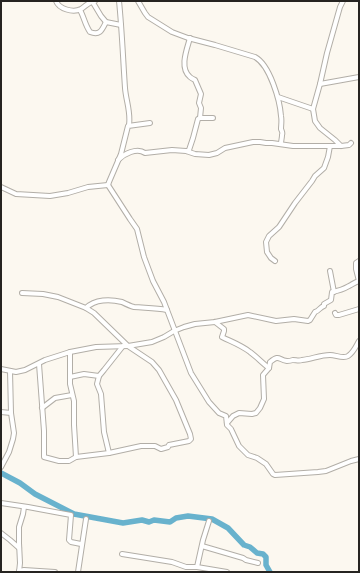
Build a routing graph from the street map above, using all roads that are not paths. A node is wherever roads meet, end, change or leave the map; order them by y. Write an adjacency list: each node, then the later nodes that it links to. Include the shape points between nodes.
1 (56, 1): 6 (street, via 58,5 69,10)
2 (93, 1): 6 (street); 7 (street)
3 (119, 1): 8 (street)
4 (138, 1): 9 (street, via 148,17 172,32)
5 (343, 1): 11 (street)
6 (80, 10): 7 (street, via 90,32 98,33)
7 (106, 22): 8 (street)
8 (121, 25): 17 (street)
9 (190, 38): 12 (street, via 258,59 266,69); 14 (street, via 184,64 201,94)
10 (359, 77): 11 (street)
11 (320, 84): 13 (street)
12 (278, 97): 13 (street); 18 (street, via 282,118)
13 (313, 109): 21 (street, via 320,128)
14 (200, 118): 15 (street); 22 (street, via 189,150)
15 (213, 118)
16 (150, 123): 17 (street)
17 (129, 125): 23 (street)
18 (281, 144): 20 (street); 22 (street, via 252,142 209,154)
19 (350, 144): 21 (street)
20 (330, 146): 21 (street); 26 (street, via 324,168 315,176 266,242 268,252)
21 (341, 146)
22 (186, 151): 23 (street, via 145,153 142,150 126,154)
23 (118, 160): 24 (street)
24 (108, 185): 25 (street, via 50,196 16,194); 34 (street, via 137,229 144,257)
25 (1, 187)
26 (275, 261)
27 (359, 261): 29 (street, via 356,266)
28 (330, 271): 30 (street)
29 (359, 281): 30 (street)
30 (334, 292): 36 (street, via 331,300 308,321 276,321 248,315)
31 (22, 293): 32 (street, via 43,294)
32 (86, 308): 34 (street, via 91,303 110,300); 40 (street)
33 (359, 309): 35 (street, via 339,315)
34 (166, 310): 37 (street)
35 (335, 313)
36 (215, 322): 37 (street, via 195,324); 43 (street, via 224,329 222,337 242,346)
37 (174, 331): 40 (street, via 152,342); 52 (street, via 191,373 209,402 219,413 226,416)
38 (359, 341): 43 (street, via 355,350 346,357 332,355 299,361 275,358 270,362)
39 (123, 346): 40 (street); 41 (street, via 96,347); 46 (street)
40 (128, 346): 53 (street, via 160,370 176,400 190,439 161,449 155,446 141,446)
41 (70, 352): 42 (street); 47 (street)
42 (39, 364): 45 (street, via 25,370); 49 (street)
43 (270, 368): 52 (street, via 264,375 264,399 256,413 239,413)
44 (1, 369): 45 (street)
45 (10, 371): 51 (street)
46 (99, 376): 47 (street, via 84,374); 53 (street, via 97,384 101,394 104,432)
47 (70, 377): 48 (street)
48 (72, 395): 49 (street, via 55,398); 54 (street)
49 (42, 408): 54 (street, via 44,457 59,461 69,461)
50 (1, 412): 51 (street)
51 (11, 413): 55 (street, via 13,439)
52 (226, 423): 56 (street, via 239,446 248,455 263,462 275,475 326,471)
53 (109, 453): 54 (street)
54 (76, 457)
55 (3, 458): 57 (street)
56 (359, 459)
57 (1, 468)
58 (1, 503): 59 (street)
59 (24, 507): 63 (street, via 72,515 69,540); 65 (street, via 19,527)
60 (86, 519): 63 (street)
61 (209, 521): 64 (street)
62 (1, 533): 65 (street)
63 (82, 544): 72 (street)
64 (202, 546): 67 (street); 69 (street)
65 (19, 548): 70 (street)
66 (122, 554): 68 (street, via 172,562)
67 (258, 563)
68 (186, 570): 69 (street)
69 (197, 570): 73 (street)
70 (19, 571): 71 (street)
71 (55, 572)
72 (78, 572)
73 (227, 572)

